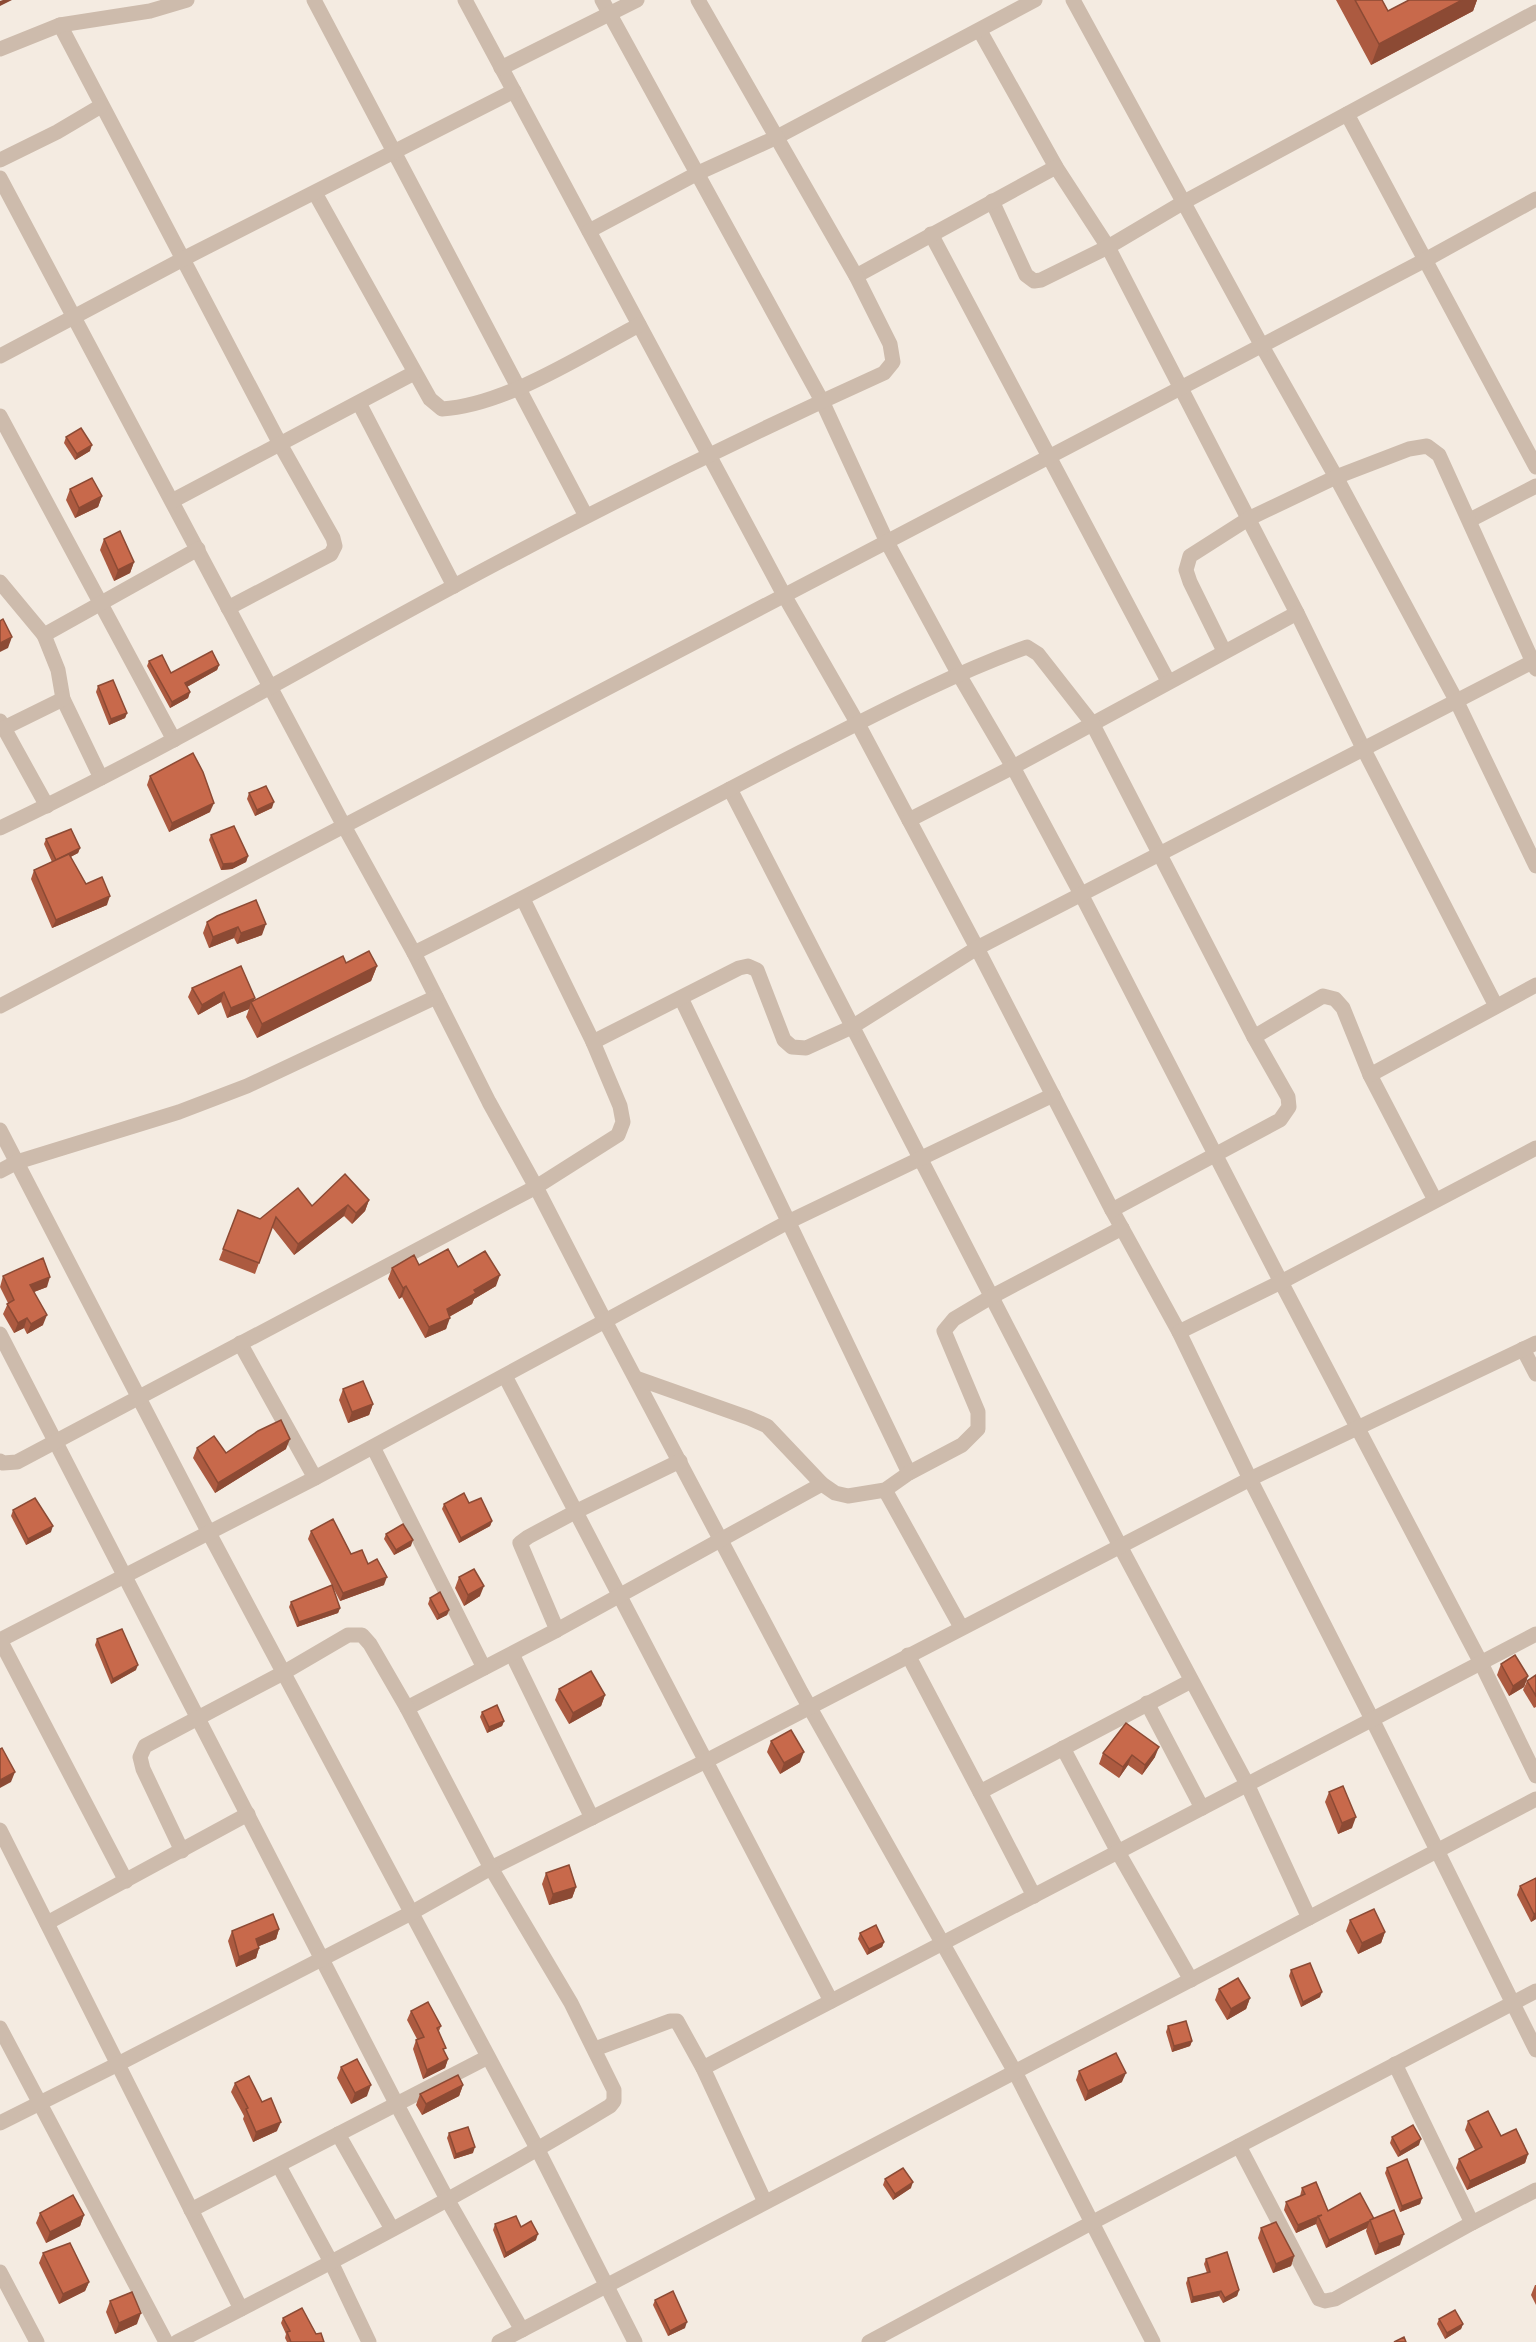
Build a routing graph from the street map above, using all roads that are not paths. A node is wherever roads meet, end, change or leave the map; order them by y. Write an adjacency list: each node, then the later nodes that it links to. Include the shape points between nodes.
1 (187, 0): 9 (street)
2 (314, 0): 20 (street)
3 (465, 0): 15 (street)
4 (602, 0): 11 (street)
5 (637, 0): 11 (street)
6 (698, 0): 19 (street)
7 (1035, 0): 13 (street)
8 (1073, 0): 28 (street)
9 (147, 5): 12 (street)
10 (1536, 12): 18 (street)
11 (609, 14): 15 (street); 23 (street)
12 (60, 25): 14 (street); 17 (street)
13 (980, 31): 19 (street); 22 (street)
14 (0, 49)
15 (501, 68): 16 (street)
16 (514, 91): 20 (street); 29 (street)
17 (101, 106): 21 (street); 32 (street)
18 (1347, 114): 28 (street); 33 (street)
19 (775, 138): 23 (street); 34 (street)
20 (395, 152): 25 (street); 41 (street)
21 (0, 160)
22 (1056, 167): 27 (street); 31 (street)
23 (698, 173): 29 (street); 42 (street)
24 (0, 178): 35 (street)
25 (315, 194): 32 (street); 39 (street)
26 (1536, 199): 33 (street)
27 (992, 201): 30 (street); 31 (street, via 1026,275 1034,281)
28 (1184, 202): 31 (street); 37 (street)
29 (589, 231): 36 (street)
30 (932, 234): 34 (street); 47 (street)
31 (1107, 247): 40 (street)
32 (183, 259): 35 (street); 45 (street)
33 (1426, 259): 37 (street); 48 (street)
34 (856, 276): 42 (street, via 890,344 893,362 884,373)
35 (73, 317): 38 (street); 51 (street)
36 (639, 325): 41 (street); 46 (street)
37 (1262, 346): 40 (street); 49 (street)
38 (0, 356)
39 (414, 373): 41 (street, via 430,399 442,408 459,408); 43 (street)
40 (1181, 388): 47 (street); 53 (street)
41 (517, 389): 52 (street)
42 (822, 401): 46 (street); 55 (street)
43 (359, 402): 45 (street); 58 (street)
44 (0, 416): 60 (street)
45 (280, 444): 51 (street); 61 (street, via 335,546 331,554)
46 (708, 454): 52 (street); 59 (street)
47 (1050, 456): 55 (street); 67 (street)
48 (1536, 467)
49 (1336, 477): 53 (street); 54 (street, via 1427,446 1439,455); 70 (street)
50 (1536, 486): 54 (street)
51 (172, 501): 56 (street)
52 (586, 516): 58 (street)
53 (1248, 519): 62 (street); 64 (street, via 1190,556 1185,570)
54 (1470, 520): 65 (street)
55 (887, 542): 59 (street); 66 (street)
56 (198, 549): 60 (street); 61 (street)
57 (0, 582): 63 (street)
58 (454, 586): 68 (street)
59 (784, 595): 72 (street); 81 (street)
60 (102, 604): 63 (street); 74 (street)
61 (228, 608): 68 (street)
62 (1297, 613): 64 (street); 75 (street)
63 (44, 635): 69 (street, via 58,670)
64 (1224, 651): 67 (street)
65 (1535, 663): 70 (street)
66 (958, 673): 71 (street, via 1027,647 1038,654); 72 (street); 76 (street)
67 (1168, 681): 71 (street)
68 (270, 686): 74 (street); 81 (street)
69 (63, 699): 73 (street); 77 (street)
70 (1456, 700): 75 (street); 84 (street)
71 (1092, 723): 76 (street); 83 (street)
72 (858, 724): 78 (street); 80 (street)
73 (2, 725): 79 (street)
74 (174, 740): 77 (street)
75 (1363, 748): 83 (street); 93 (street)
76 (1013, 767): 80 (street); 85 (street)
77 (101, 778): 79 (street)
78 (730, 789): 86 (street); 94 (street)
79 (47, 806): 82 (street)
80 (909, 820): 87 (street)
81 (344, 826): 88 (street); 92 (street)
82 (0, 828)
83 (1161, 853): 85 (street); 95 (street)
84 (1536, 866)
85 (1082, 894): 87 (street); 101 (street)
86 (523, 899): 88 (street); 96 (street)
87 (977, 948): 94 (street); 98 (street)
88 (414, 953): 90 (street)
89 (1536, 985): 93 (street)
90 (436, 996): 103 (street, via 247,1086 179,1112); 105 (street)
91 (681, 998): 94 (street, via 748,966 757,970 784,1040 792,1047 806,1048); 96 (street); 108 (street)
92 (0, 1006)
93 (1496, 1006): 97 (street)
94 (852, 1028): 102 (street)
95 (1254, 1037): 97 (street, via 1323,996 1335,999); 101 (street, via 1289,1107 1280,1120)
96 (592, 1042): 105 (street, via 623,1122 618,1135)
97 (1370, 1075): 106 (street)
98 (1053, 1095): 102 (street); 107 (street)
99 (0, 1130): 103 (street)
100 (1536, 1148): 106 (street)
101 (1215, 1155): 107 (street); 110 (street)
102 (921, 1158): 108 (street); 111 (street)
103 (17, 1162): 104 (street); 120 (street)
104 (0, 1172)
105 (537, 1187): 112 (street); 115 (street)
106 (1435, 1200): 110 (street)
107 (1112, 1210): 109 (street)
108 (788, 1222): 112 (street); 126 (street)
109 (1122, 1228): 111 (street); 113 (street)
110 (1281, 1282): 113 (street); 121 (street)
111 (991, 1297): 126 (street, via 954,1319 944,1331 978,1412 978,1429 962,1445); 134 (street)
112 (605, 1321): 118 (street); 119 (street)
113 (1179, 1332): 128 (street)
114 (0, 1334): 122 (street)
115 (240, 1343): 120 (street); 127 (street)
116 (1529, 1346): 117 (street); 121 (street)
117 (1536, 1374)
118 (505, 1376): 123 (street); 131 (street)
119 (636, 1378): 125 (street); 129 (street, via 767,1426)
120 (138, 1397): 122 (street); 132 (street)
121 (1358, 1428): 128 (street); 143 (street)
122 (55, 1441): 124 (street, via 17,1462); 135 (street)
123 (373, 1447): 127 (street); 144 (street)
124 (0, 1461)
125 (680, 1461): 131 (street); 133 (street)
126 (909, 1473): 130 (street)
127 (315, 1478): 132 (street)
128 (1250, 1479): 134 (street); 151 (street)
129 (822, 1484): 130 (street, via 848,1496); 133 (street)
130 (885, 1490): 137 (street)
131 (575, 1512): 136 (street); 138 (street, via 520,1543)
132 (209, 1533): 135 (street); 145 (street)
133 (722, 1541): 136 (street); 148 (street)
134 (1120, 1546): 137 (street); 146 (street)
135 (126, 1575): 140 (street); 150 (street)
136 (620, 1596): 138 (street); 153 (street)
137 (962, 1627): 142 (street)
138 (557, 1630): 141 (street)
139 (1536, 1634): 143 (street)
140 (0, 1640): 166 (street)
141 (512, 1654): 144 (street); 160 (street)
142 (908, 1655): 148 (street); 156 (street)
143 (1481, 1663): 151 (street); 154 (street)
144 (484, 1668): 149 (street)
145 (283, 1673): 149 (street, via 348,1635 362,1635); 150 (street); 168 (street)
146 (1191, 1681): 147 (street); 155 (street)
147 (1147, 1703): 152 (street); 158 (street)
148 (809, 1706): 153 (street); 171 (street)
149 (407, 1708): 165 (street)
150 (198, 1719): 159 (street); 162 (street, via 146,1746 140,1757)
151 (1372, 1719): 155 (street); 163 (street)
152 (1063, 1748): 156 (street); 164 (street)
153 (706, 1761): 160 (street); 175 (street)
154 (1536, 1776)
155 (1247, 1784): 158 (street); 169 (street)
156 (980, 1791): 167 (street)
157 (1536, 1799): 163 (street)
158 (1202, 1808): 164 (street)
159 (248, 1814): 162 (street); 172 (street)
160 (592, 1818): 165 (street)
161 (0, 1830): 170 (street)
162 (182, 1851): 166 (street)
163 (1436, 1851): 169 (street); 176 (street)
164 (1118, 1852): 167 (street); 173 (street)
165 (491, 1868): 168 (street); 178 (street)
166 (126, 1881): 170 (street)
167 (1034, 1896): 171 (street)
168 (411, 1912): 172 (street); 180 (street)
169 (1309, 1918): 173 (street)
170 (46, 1923): 181 (street)
171 (942, 1943): 175 (street); 184 (street)
172 (320, 1958): 181 (street); 186 (street)
173 (1191, 1980): 184 (street)
174 (1536, 1991): 176 (street)
175 (831, 2001): 183 (street)
176 (1513, 2003): 179 (street); 182 (street)
177 (0, 2028): 185 (street)
178 (595, 2049): 183 (street, via 670,2020 677,2021); 190 (street, via 614,2090 614,2101)
179 (1536, 2050)
180 (488, 2056): 186 (street); 190 (street)
181 (118, 2064): 185 (street); 195 (street)
182 (1395, 2064): 189 (street); 197 (street)
183 (703, 2068): 194 (street)
184 (1015, 2072): 194 (street); 196 (street)
185 (41, 2102): 187 (street); 206 (street)
186 (396, 2103): 188 (street); 193 (street)
187 (0, 2123)
188 (338, 2134): 191 (street); 198 (street)
189 (1239, 2146): 196 (street); 197 (street, via 1318,2299 1335,2299)
190 (538, 2150): 193 (street); 201 (street)
191 (279, 2166): 195 (street); 199 (street)
192 (1536, 2190): 197 (street)
193 (447, 2199): 198 (street); 204 (street)
194 (765, 2202): 201 (street)
195 (191, 2210): 203 (street)
196 (1093, 2222): 211 (street); 212 (street)
197 (1472, 2223)
198 (392, 2229): 199 (street)
199 (331, 2262): 203 (street); 208 (street)
200 (0, 2272): 202 (street)
201 (606, 2286): 204 (street); 210 (street)
202 (6, 2299): 205 (street)
203 (241, 2309): 207 (street)
204 (522, 2330): 209 (street)
205 (37, 2342)
206 (166, 2342)
207 (177, 2342)
208 (369, 2342)
209 (499, 2342)
210 (635, 2342)
211 (869, 2342)
212 (1153, 2342)

